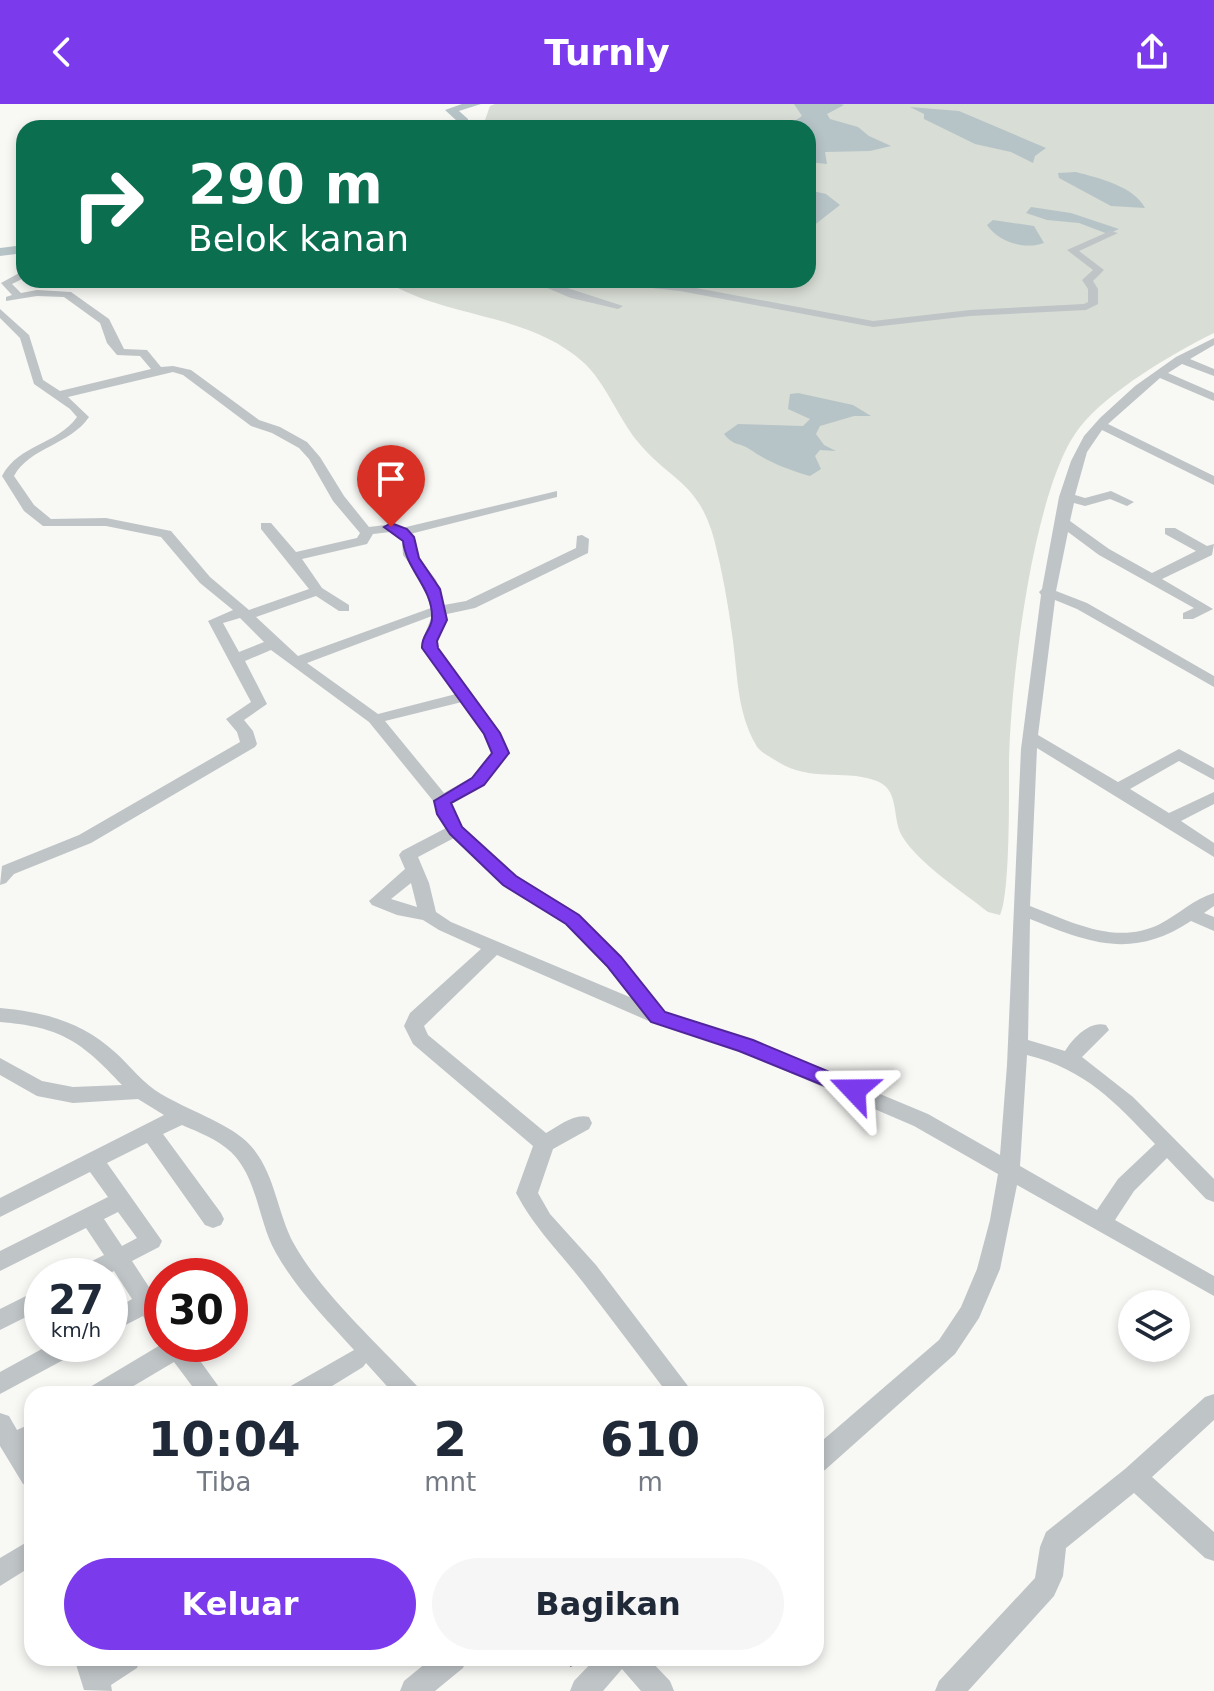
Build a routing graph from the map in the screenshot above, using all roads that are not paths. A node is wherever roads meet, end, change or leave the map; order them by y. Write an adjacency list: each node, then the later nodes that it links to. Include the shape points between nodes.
1 (1113, 233): 4 (street, via 1072,250 1099,270 1087,280 1093,304 1086,307 873,324)
2 (16, 278): 5 (street, via 6,283)
3 (556, 288): 7 (street)
4 (680, 288)
5 (19, 297): 6 (street); 12 (street, via 67,294 105,321 121,353 143,352)
6 (0, 302)
7 (618, 306)
8 (0, 312): 15 (street, via 25,337 38,382)
9 (1213, 342): 10 (street)
10 (1185, 356): 11 (street); 13 (street)
11 (1213, 369): 14 (street)
12 (158, 371): 15 (street); 24 (street, via 187,372 255,423 303,445)
13 (1160, 374): 14 (street); 17 (street)
14 (1179, 382): 16 (street)
15 (60, 395): 35 (street, via 81,413 82,421 9,472 29,508 52,524 99,522 166,534 205,580)
16 (1214, 397)
17 (1101, 425): 18 (street); 20 (street, via 1081,452)
18 (1214, 481)
19 (552, 494): 26 (street)
20 (1066, 497): 21 (street, via 1085,502 1111,495); 22 (street)
21 (1127, 502)
22 (1063, 522): 30 (street); 32 (street)
23 (266, 526): 29 (street)
24 (366, 531): 26 (street, via 386,527); 29 (street, via 362,541)
25 (1170, 531): 28 (street)
26 (402, 532): 34 (street, via 412,558 429,580)
27 (582, 539): 34 (street, via 583,550 499,593)
28 (1210, 550): 30 (street)
29 (293, 557): 31 (street)
30 (1151, 579): 36 (street, via 1206,609)
31 (317, 591): 33 (street); 35 (street)
32 (1046, 592): 40 (street, via 1082,606); 43 (street)
33 (344, 608)
34 (439, 611): 39 (street); 41 (street, via 430,648)
35 (245, 614): 37 (street); 38 (street, via 215,621)
36 (1188, 616)
37 (274, 644): 38 (street); 39 (street)
38 (238, 659): 52 (street, via 259,704 234,719 249,744 85,839 19,865)
39 (295, 662): 42 (street)
40 (1214, 682)
41 (467, 696): 42 (street); 47 (street, via 501,753 478,781)
42 (375, 719): 47 (street)
43 (1031, 737): 45 (street); 54 (street)
44 (1214, 775): 45 (street, via 1179,754)
45 (1120, 788): 48 (street)
46 (1214, 797): 48 (street)
47 (442, 801): 49 (street)
48 (1169, 820): 50 (street)
49 (456, 830): 51 (street, via 411,851); 60 (street, via 510,881 572,919)
50 (1214, 851)
51 (415, 870): 56 (street); 56 (street, via 378,901)
52 (0, 879)
53 (1214, 899): 55 (street)
54 (1021, 909): 55 (street, via 1123,942 1164,930); 62 (street)
55 (1190, 913): 57 (street)
56 (428, 915): 58 (street)
57 (1214, 925)
58 (494, 947): 60 (street); 69 (street, via 414,1026 420,1039)
59 (0, 1015): 65 (street, via 63,1024 85,1036)
60 (658, 1017): 72 (street, via 857,1091 921,1120)
61 (1099, 1030): 63 (street)
62 (1018, 1045): 63 (street); 72 (street)
63 (1070, 1060): 70 (street, via 1101,1081)
64 (0, 1065): 65 (street, via 37,1088 73,1095)
65 (141, 1091): 66 (street)
66 (181, 1116): 68 (street); 95 (street, via 238,1146 254,1166 283,1245 304,1279)
67 (582, 1123): 69 (street)
68 (151, 1133): 71 (street); 77 (street)
69 (544, 1144): 96 (street, via 527,1193 532,1206)
70 (1167, 1145): 73 (street); 78 (street, via 1126,1185)
71 (94, 1161): 74 (street); 75 (street)
72 (1011, 1172): 78 (street); 99 (street, via 985,1280 960,1333)
73 (1214, 1193)
74 (121, 1200): 76 (street); 80 (street, via 151,1241)
75 (0, 1208)
76 (90, 1216): 79 (street); 81 (street)
77 (213, 1219)
78 (1102, 1221): 83 (street)
79 (116, 1258)
80 (119, 1258)
81 (0, 1262)
82 (128, 1276): 84 (street)
83 (1214, 1287)
84 (144, 1300)
85 (24, 1307): 86 (street)
86 (0, 1320)
87 (355, 1360): 94 (street)
88 (40, 1362): 91 (street)
89 (150, 1362): 92 (street)
90 (187, 1362): 93 (street)
91 (0, 1384)
92 (112, 1386)
93 (206, 1386)
94 (311, 1386)
95 (402, 1386)
96 (676, 1386)
97 (1214, 1405): 101 (street)
98 (15, 1434): 100 (street)
99 (824, 1455)
100 (24, 1456)
101 (1134, 1477): 102 (street); 113 (street, via 1055,1541 1045,1587)
102 (1214, 1549)
103 (24, 1556): 104 (street)
104 (0, 1573)
105 (112, 1666): 109 (street)
106 (444, 1666): 110 (street)
107 (607, 1666): 111 (street)
108 (637, 1666): 112 (street)
109 (94, 1676)
110 (414, 1691)
111 (584, 1691)
112 (660, 1691)
113 (949, 1691)

